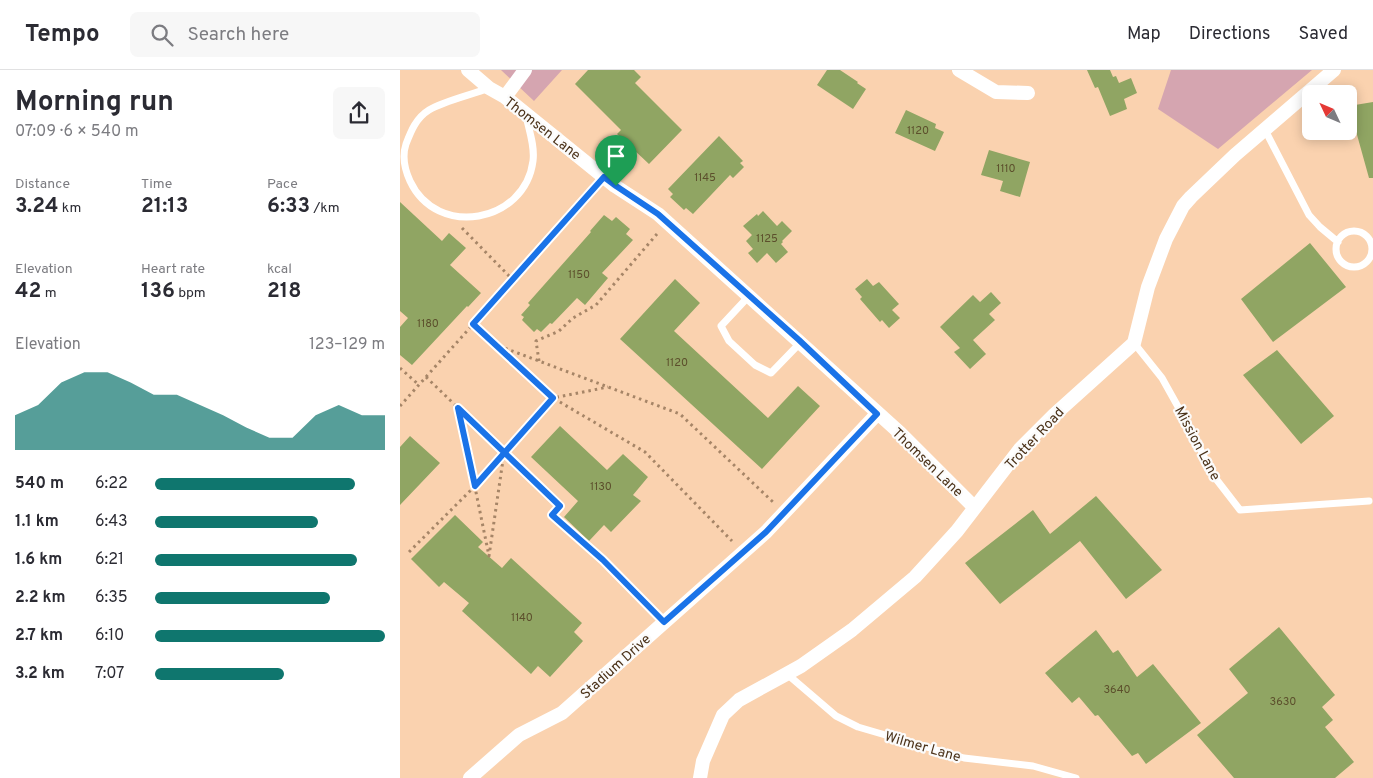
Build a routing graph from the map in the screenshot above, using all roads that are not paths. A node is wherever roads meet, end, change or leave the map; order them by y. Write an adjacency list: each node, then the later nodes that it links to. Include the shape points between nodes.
1 (468, 70): 5 (street, Thomsen Lane)
2 (525, 70): 7 (street)
3 (959, 70): 6 (street, via 996,92)
4 (1334, 70): 9 (street)
5 (489, 88): 7 (street, Thomsen Lane); 8 (lane, via 427,111 412,127 404,149 405,170 414,190 430,206 450,216 472,218 494,213 513,200 526,182 533,160 532,138)
6 (1028, 93)
7 (505, 97): 8 (street, Thomsen Lane)
8 (525, 114): 11 (street, Thomsen Lane, via 604,177 658,214)
9 (1264, 130): 10 (lane, via 1309,215); 13 (street, via 1179,212 1148,287)
10 (1338, 242): 10 (lane, via 1337,254 1343,264 1360,266 1370,258 1372,247 1362,234 1351,232)
11 (749, 296): 12 (street, Thomsen Lane); 12 (lane, via 721,326 729,341 755,365 771,373)
12 (801, 342): 14 (street, Thomsen Lane)
13 (1134, 343): 15 (lane, Mission Lane, via 1162,378 1213,475 1240,510); 16 (street, Trotter Road, via 1020,449)
14 (877, 414): 16 (street, Thomsen Lane); 18 (street, Stadium Drive, via 785,513 743,552 562,713 518,735)
15 (1369, 500)
16 (974, 507): 17 (street, Trotter Road, via 915,577 852,630)
17 (786, 674): 19 (street, Trotter Road, via 739,700 723,715 703,761); 20 (lane, Wilmer Lane, via 836,716 858,727 964,758 1032,766)
18 (470, 778)
19 (700, 778)
20 (1076, 778)

